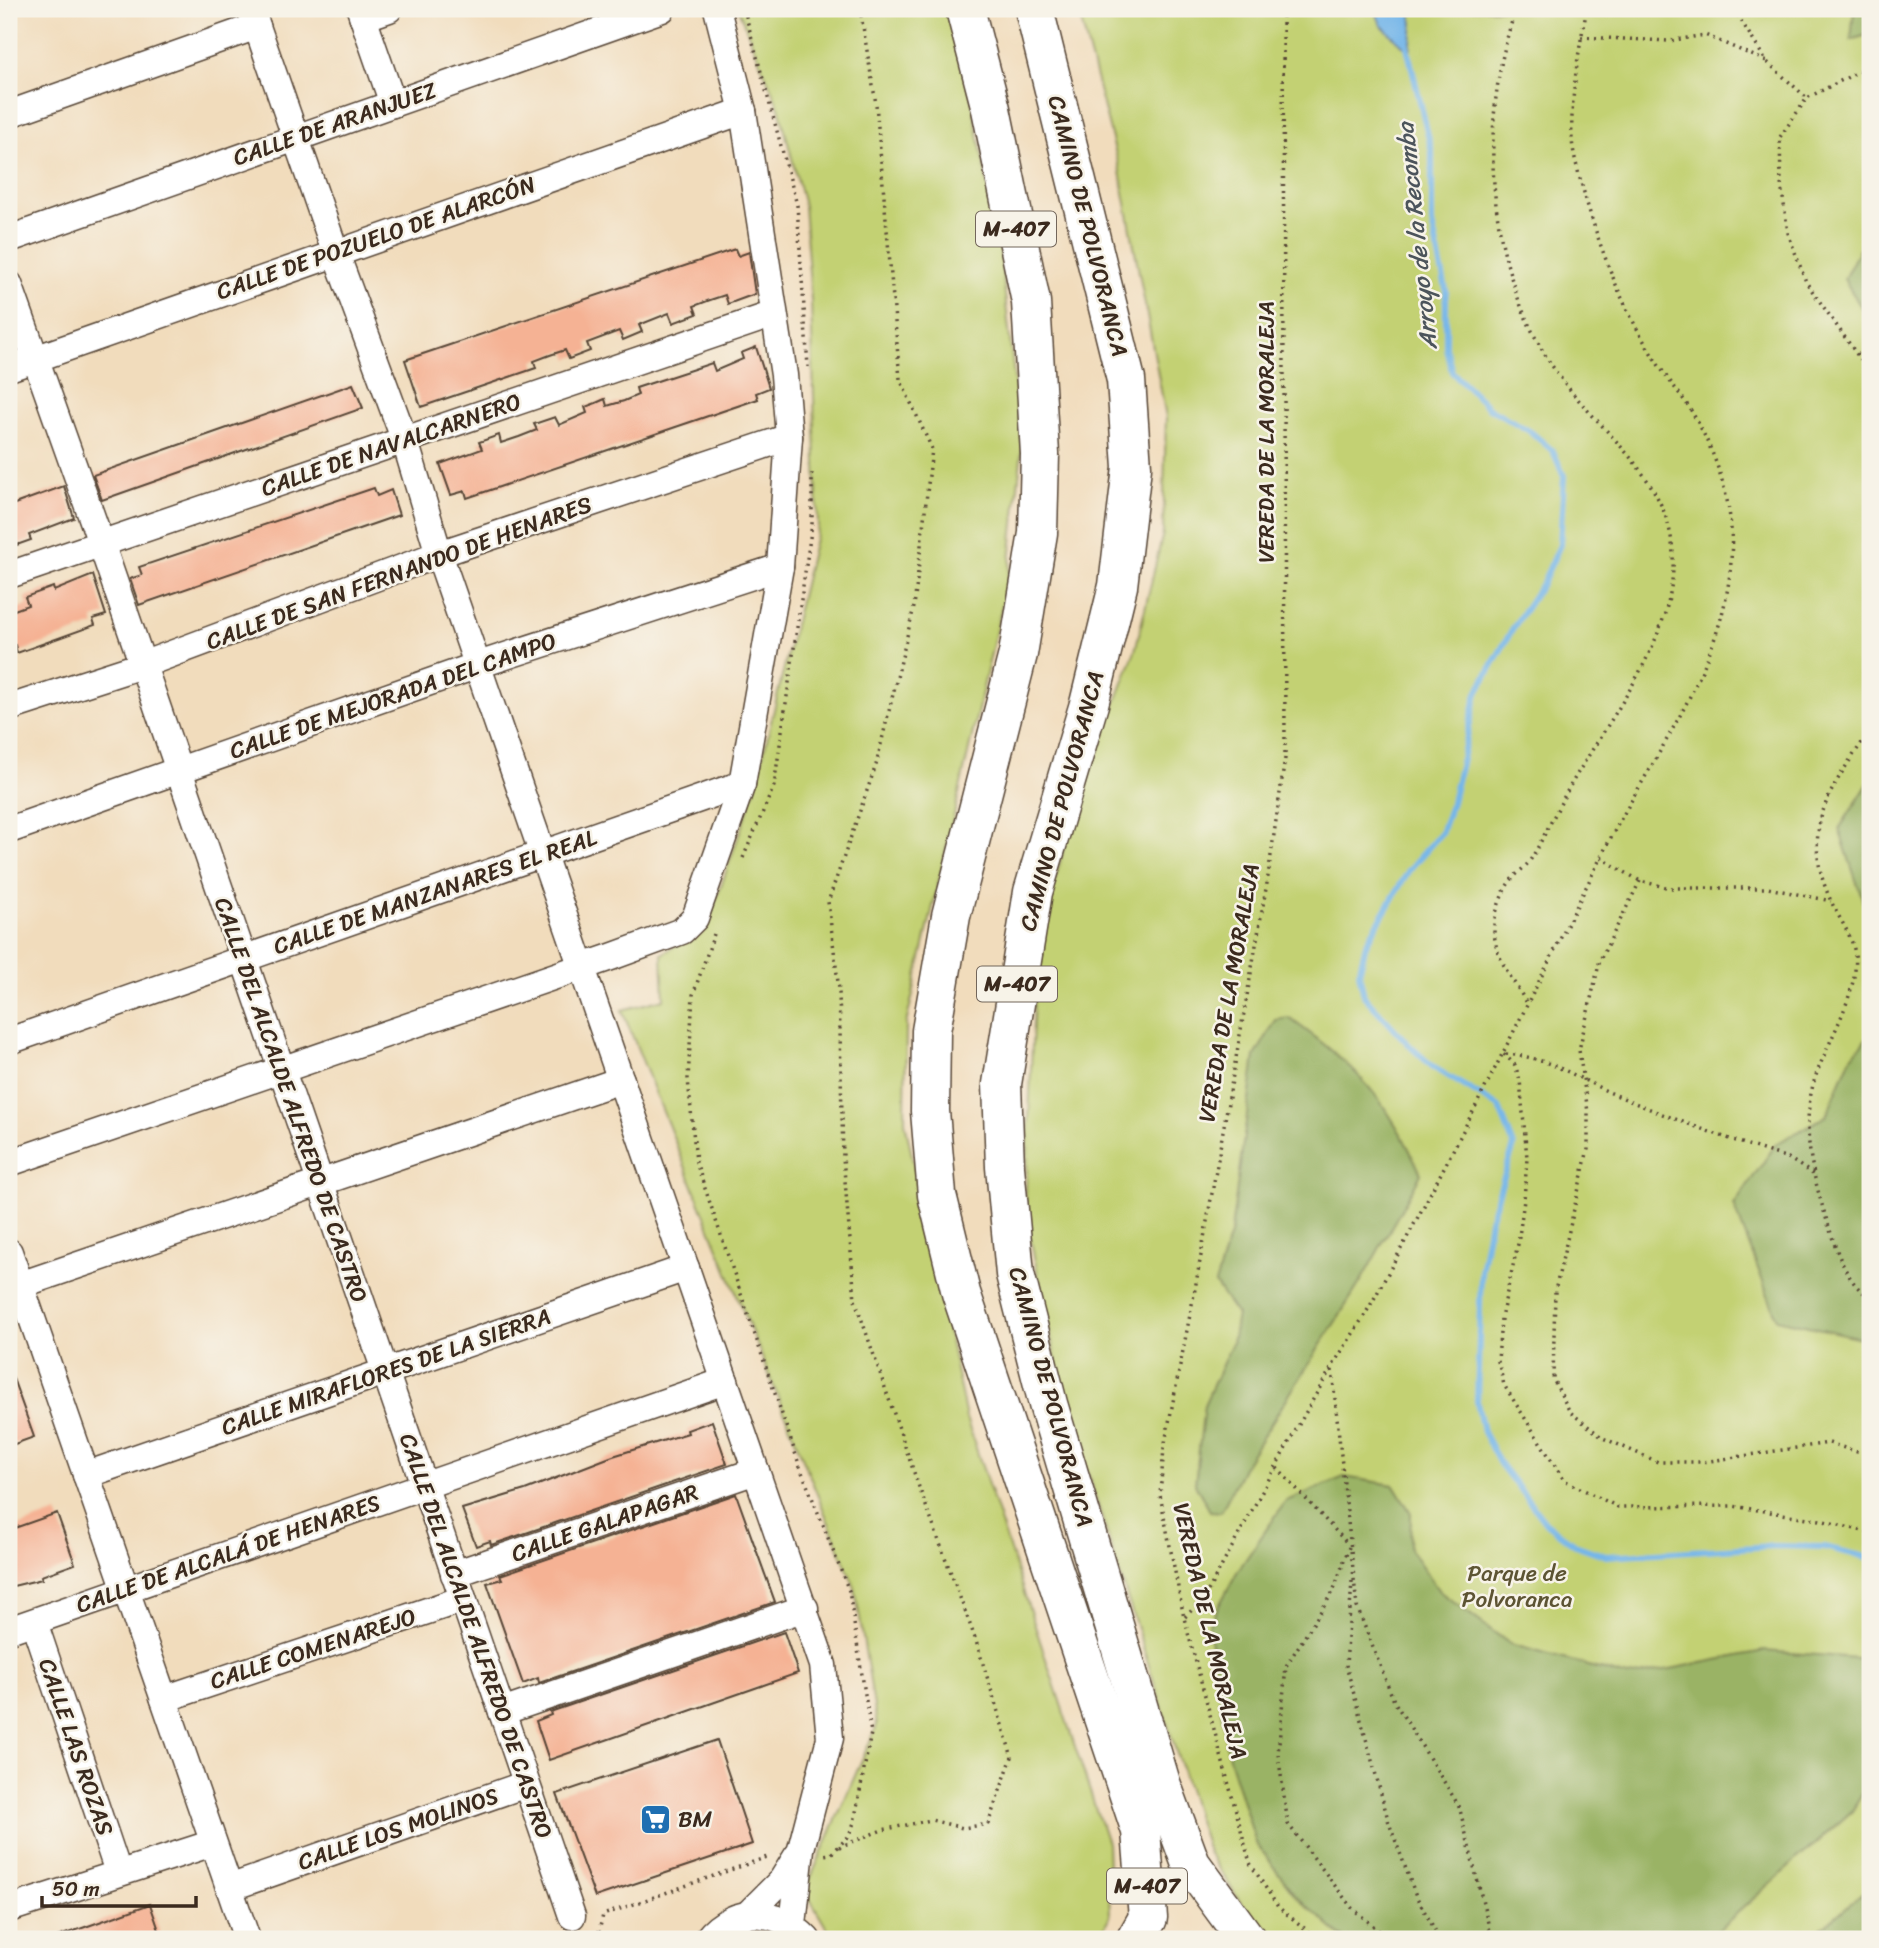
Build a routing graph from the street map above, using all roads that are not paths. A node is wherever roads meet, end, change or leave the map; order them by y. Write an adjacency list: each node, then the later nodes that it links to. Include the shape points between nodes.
1 (389, 9): 7 (street)
2 (662, 9): 9 (street, CALLE DE ARANJUEZ)
3 (717, 9): 10 (street)
4 (965, 9): 67 (highway, CAMINO DE POLVORANCA / M-407, via 1031,302 1040,453 1038,533 1018,654 951,916 931,1031 930,1111 937,1195 970,1319 1141,1831 1148,1918)
5 (1034, 9): 19 (highway, CAMINO DE POLVORANCA / M-407)
6 (1051, 9): 19 (highway, M-407, via 1128,309)
7 (362, 13): 9 (street)
8 (254, 18): 11 (street); 12 (street)
9 (393, 104): 12 (street, CALLE DE ARANJUEZ)
10 (743, 111): 14 (street, CALLE DE POZUELO DE ALARCÓN); 16 (street)
11 (9, 114)
12 (296, 138): 13 (street, CALLE DE ARANJUEZ); 14 (street)
13 (9, 239)
14 (335, 251): 17 (street, CALLE DE POZUELO DE ALARCÓN); 21 (street)
15 (9, 284): 17 (street, CALLE DEL ALCALDE ALFREDO DE CASTRO)
16 (774, 314): 20 (street); 21 (street, CALLE DE NAVALCARNERO)
17 (35, 359): 18 (street, CALLE DE POZUELO DE ALARCÓN); 22 (street, CALLE DEL ALCALDE ALFREDO DE CASTRO)
18 (9, 368)
19 (1126, 380): 68 (highway, CAMINO DE POLVORANCA / M-407, via 1132,467 1118,586 1089,704 1033,892 1002,1084 1005,1167 1016,1273 1045,1391 1161,1783 1191,1864)
20 (789, 437): 23 (street, CALLE DE SAN FERNANDO DE HENARES); 24 (street)
21 (405, 441): 22 (street, CALLE DE NAVALCARNERO); 23 (street)
22 (101, 543): 25 (street, CALLE DE NAVALCARNERO); 26 (street, CALLE DEL ALCALDE ALFREDO DE CASTRO)
23 (439, 554): 26 (street, CALLE DE SAN FERNANDO DE HENARES); 27 (street)
24 (780, 567): 27 (street, CALLE DE MEJORADA DEL CAMPO); 30 (street)
25 (9, 575)
26 (142, 665): 28 (street, CALLE DE SAN FERNANDO DE HENARES); 29 (street, CALLE DEL ALCALDE ALFREDO DE CASTRO)
27 (478, 665): 29 (street, CALLE DE MEJORADA DEL CAMPO); 32 (street)
28 (9, 708)
29 (177, 771): 31 (street, CALLE DE MEJORADA DEL CAMPO); 33 (street, CALLE DEL ALCALDE ALFREDO DE CASTRO)
30 (742, 784): 32 (street, CALLE DE MANZANARES EL REAL); 34 (street, via 698,911 687,928)
31 (9, 830)
32 (543, 854): 33 (street, CALLE DE MANZANARES EL REAL); 34 (street)
33 (243, 959): 35 (street, CALLE DE MANZANARES EL REAL); 36 (street, CALLE DEL ALCALDE ALFREDO DE CASTRO)
34 (582, 967): 36 (street); 37 (street)
35 (9, 1041)
36 (282, 1072): 38 (street); 39 (street, CALLE DEL ALCALDE ALFREDO DE CASTRO)
37 (621, 1080): 39 (street); 41 (street)
38 (9, 1163)
39 (320, 1181): 42 (street); 43 (street, CALLE DEL ALCALDE ALFREDO DE CASTRO)
40 (9, 1252): 42 (street)
41 (686, 1268): 43 (street, CALLE MIRAFLORES DE LA SIERRA); 44 (street)
42 (20, 1285): 46 (street)
43 (385, 1372): 46 (street, CALLE MIRAFLORES DE LA SIERRA); 47 (street, CALLE DEL ALCALDE ALFREDO DE CASTRO)
44 (725, 1381): 45 (street); 47 (street, CALLE DE ALCALÁ DE HENARES)
45 (756, 1471): 48 (street, CALLE GALAPAGAR); 51 (street)
46 (86, 1475): 49 (street)
47 (424, 1487): 48 (street, CALLE DEL ALCALDE ALFREDO DE CASTRO); 49 (street, CALLE DE ALCALÁ DE HENARES)
48 (454, 1574): 50 (street, CALLE DEL ALCALDE ALFREDO DE CASTRO)
49 (125, 1590): 52 (street, CALLE DE ALCALÁ DE HENARES); 54 (street)
50 (463, 1599): 54 (street, CALLE COMENAREJO); 55 (street, CALLE DEL ALCALDE ALFREDO DE CASTRO)
51 (805, 1608): 55 (street); 58 (street, via 823,1665 830,1738)
52 (34, 1622): 53 (street, CALLE DE ALCALÁ DE HENARES); 59 (street, CALLE LAS ROZAS)
53 (9, 1630)
54 (164, 1699): 57 (street)
55 (502, 1712): 56 (street, CALLE DEL ALCALDE ALFREDO DE CASTRO)
56 (526, 1784): 60 (street, CALLE LOS MOLINOS); 63 (street, CALLE DEL ALCALDE ALFREDO DE CASTRO)
57 (213, 1843): 59 (street); 60 (street)
58 (801, 1849): 62 (street, via 782,1880); 64 (street)
59 (118, 1872): 61 (street)
60 (229, 1888): 66 (street)
61 (9, 1909)
62 (747, 1915): 64 (street, via 763,1914); 65 (street, via 719,1926)
63 (572, 1916)
64 (800, 1932)
65 (706, 1938)
66 (247, 1939)
67 (1136, 1939)
68 (1246, 1939)

